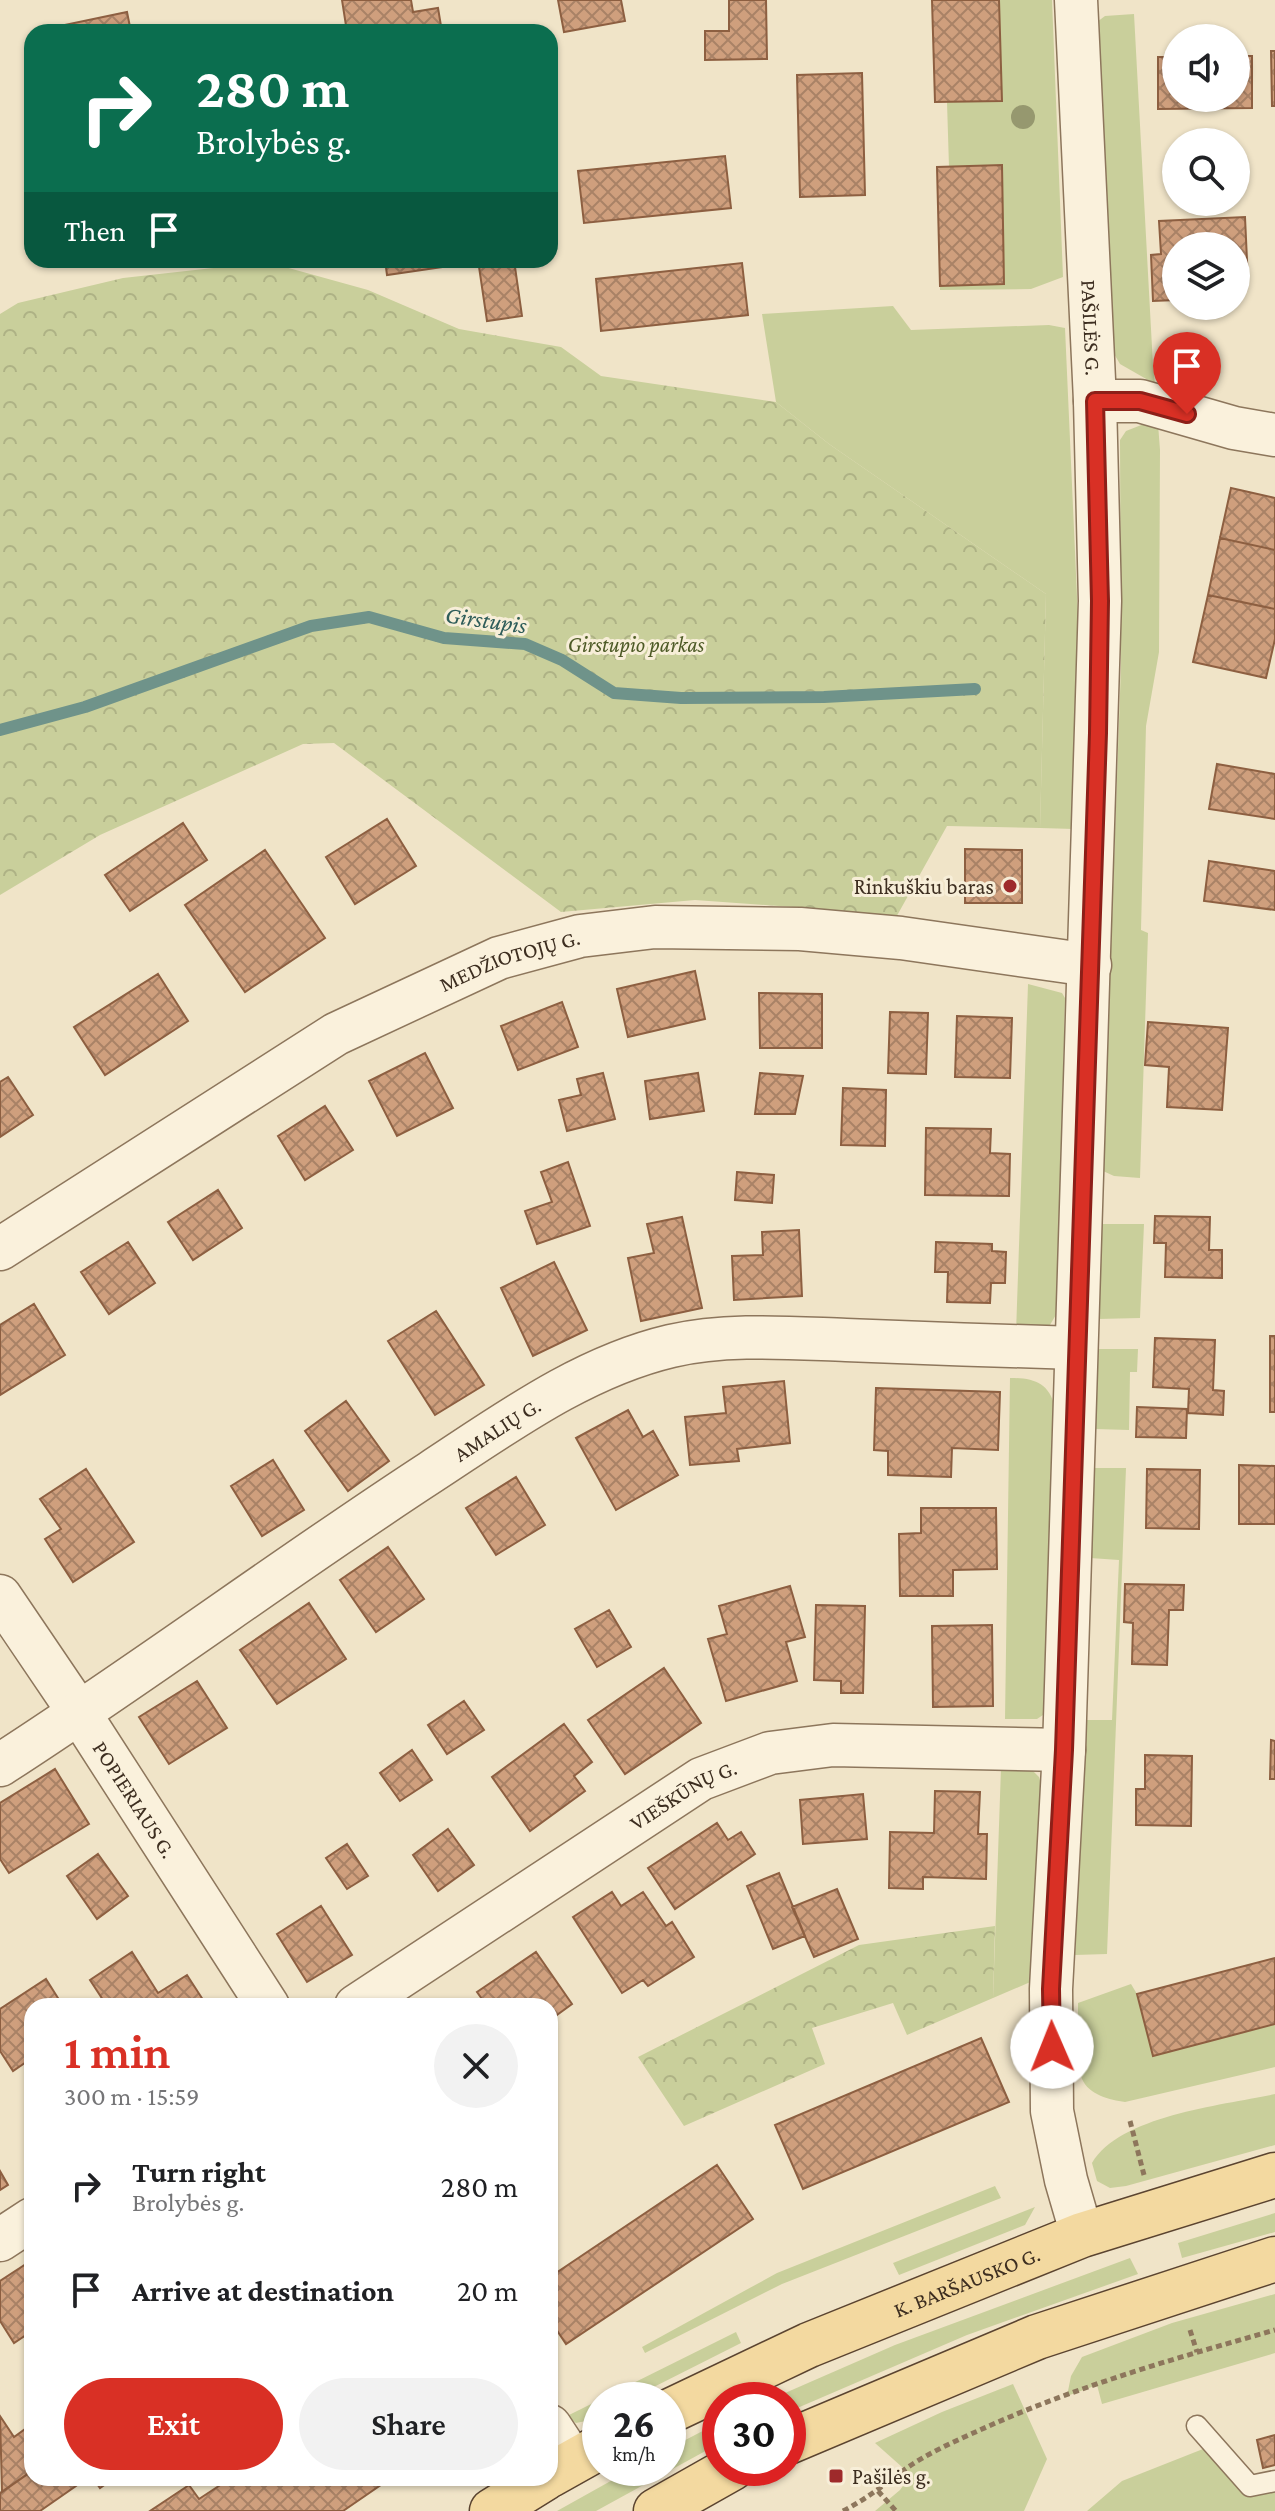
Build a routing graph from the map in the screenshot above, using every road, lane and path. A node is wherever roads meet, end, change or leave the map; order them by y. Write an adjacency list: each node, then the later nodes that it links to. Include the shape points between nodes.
1 (1076, 0): 2 (street, PAŠILĖS G.)
2 (1095, 401): 3 (street, via 1140,401); 4 (street, PAŠILĖS G., via 1100,601)
3 (1275, 435)
4 (1090, 965): 5 (street, MEDŽIOTOJŲ G., via 800,929 655,927 580,936 499,958 336,1034); 6 (street, PAŠILĖS G.)
5 (0, 1249)
6 (1076, 1348): 8 (street, AMALIŲ G., via 743,1339 673,1346 626,1359 541,1401 414,1483); 9 (street, PAŠILĖS G.)
7 (0, 1596): 8 (street, POPIERIAUS G.)
8 (80, 1714): 10 (street, AMALIŲ G.); 11 (street, POPIERIAUS G.)
9 (1064, 1750): 12 (street, VIEŠKŪNŲ G., via 833,1745 770,1753 701,1779); 17 (street, PAŠILĖS G., via 1051,1989 1052,2111)
10 (0, 1765)
11 (263, 1998)
12 (368, 1998)
13 (1130, 2121): 14 (path)
14 (1139, 2156)
15 (1275, 2175): 17 (main road, K. BARŠAUSKO G.)
16 (24, 2224): 18 (street)
17 (1082, 2235): 21 (main road, K. BARŠAUSKO G., via 809,2345)
18 (0, 2240)
19 (1275, 2259): 23 (main road, via 1037,2337)
20 (1275, 2330): 27 (path, via 1097,2385 979,2430 906,2468)
21 (686, 2403)
22 (1197, 2426): 24 (lane, via 1250,2486)
23 (806, 2434)
24 (1275, 2481)
25 (702, 2485): 29 (main road)
26 (525, 2486): 28 (main road)
27 (878, 2491): 30 (path); 31 (path)
28 (492, 2511)
29 (656, 2511)
30 (843, 2511)
31 (896, 2511)

